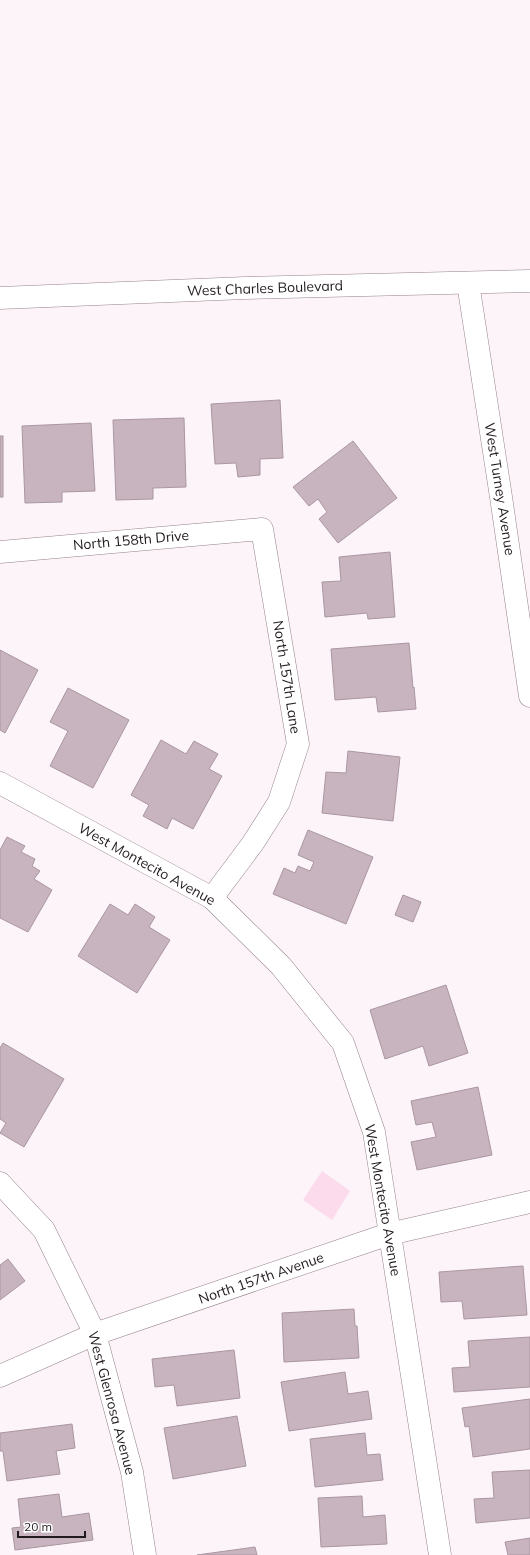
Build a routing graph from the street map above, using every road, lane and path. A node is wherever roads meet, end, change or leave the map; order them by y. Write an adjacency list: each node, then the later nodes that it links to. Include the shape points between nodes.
1 (530, 281): 2 (street, West Charles Boulevard)
2 (468, 283): 3 (street, West Charles Boulevard, via 245,288); 6 (street, West Turney Avenue)
3 (0, 298)
4 (262, 529): 5 (street, North 158th Drive); 8 (street, North 157th Lane, via 298,744 279,802 253,843)
5 (0, 552)
6 (530, 696)
7 (0, 783): 8 (street, West Montecito Avenue)
8 (212, 898): 11 (street, West Montecito Avenue, via 281,966 343,1043 374,1132)
9 (0, 1183): 12 (street, West Glenrosa Avenue, via 44,1230)
10 (530, 1202): 11 (street, North 157th Avenue)
11 (389, 1234): 12 (street, North 157th Avenue); 15 (street, West Montecito Avenue)
12 (96, 1334): 13 (street, North 157th Avenue); 14 (street, West Glenrosa Avenue, via 132,1472)
13 (0, 1376)
14 (145, 1555)
15 (440, 1555)

